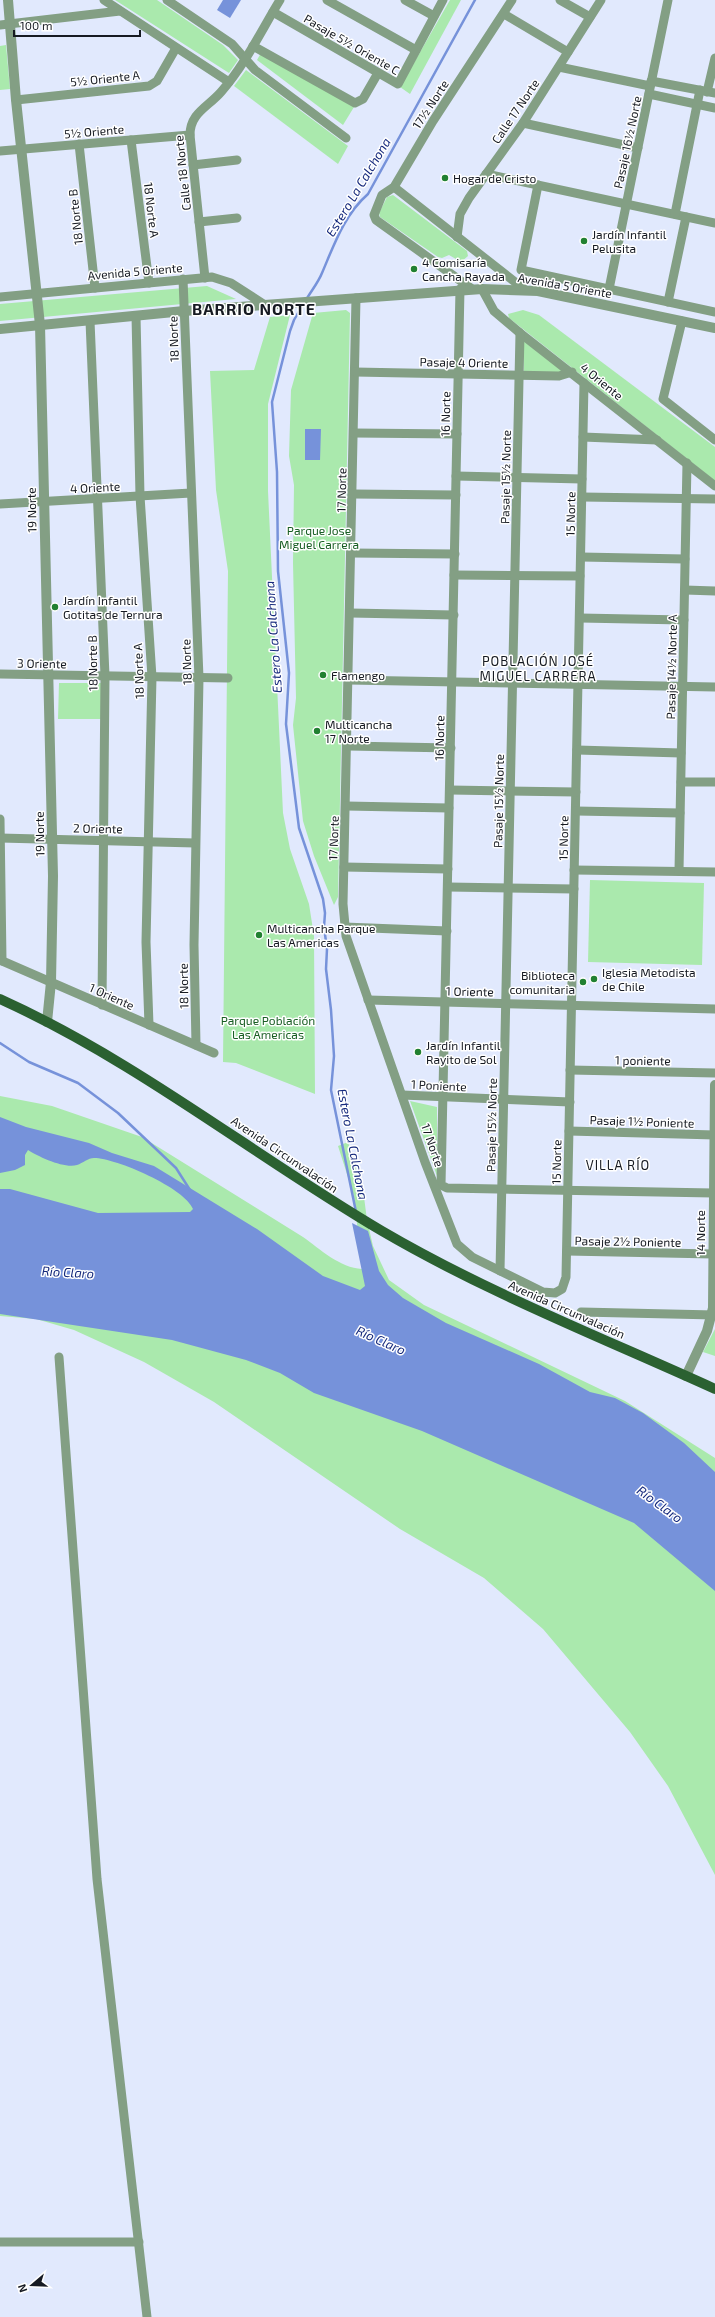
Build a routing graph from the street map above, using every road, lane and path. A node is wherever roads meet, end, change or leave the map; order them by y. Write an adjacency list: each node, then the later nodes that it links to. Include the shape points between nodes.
1 (8, 0): 17 (street, 19 Norte)
2 (104, 0): 12 (street)
3 (167, 0): 23 (street, via 232,44)
4 (280, 0): 13 (street, Calle 18 Norte)
5 (327, 0): 20 (street)
6 (405, 0): 15 (street)
7 (443, 0): 15 (street, Pasaje 5½ Oriente C)
8 (512, 0): 14 (street, 17½ Norte)
9 (560, 0): 16 (street)
10 (601, 0): 16 (street, Calle 17 Norte)
11 (668, 0): 27 (street, Pasaje 16½ Norte)
12 (120, 11): 17 (street); 19 (street)
13 (273, 12): 18 (street, Calle 18 Norte); 25 (street, Pasaje 5½ Oriente C)
14 (504, 14): 21 (street); 44 (street, 17½ Norte, via 433,121)
15 (434, 16): 20 (street, Pasaje 5½ Oriente C)
16 (590, 17): 21 (street, Calle 17 Norte)
17 (5, 25): 29 (street, 19 Norte)
18 (253, 46): 23 (street, Calle 18 Norte); 25 (street, via 355,103 363,99)
19 (176, 48): 26 (street); 29 (street, 5½ Oriente A, via 157,81 149,86)
20 (416, 50): 25 (street, Pasaje 5½ Oriente C, via 398,84)
21 (568, 52): 24 (street, Calle 17 Norte)
22 (715, 58): 28 (street)
23 (246, 59): 26 (street, Calle 18 Norte); 34 (street, via 255,70)
24 (559, 67): 27 (street); 32 (street, Calle 17 Norte)
25 (378, 73)
26 (229, 82): 33 (street, Calle 18 Norte, via 194,117)
27 (650, 87): 28 (street); 30 (street); 37 (street, Pasaje 16½ Norte)
28 (708, 92): 30 (street)
29 (16, 100): 38 (street, 19 Norte)
30 (697, 104): 31 (street); 46 (street)
31 (715, 108)
32 (523, 123): 37 (street); 42 (street, Calle 17 Norte)
33 (190, 135): 35 (street, 5½ Oriente); 41 (street, Calle 18 Norte)
34 (346, 138)
35 (132, 140): 36 (street, 5½ Oriente); 54 (street, 18 Norte A)
36 (79, 144): 38 (street, 5½ Oriente); 55 (street, 18 Norte B)
37 (638, 148): 45 (street, Pasaje 16½ Norte)
38 (21, 149): 39 (street, 5½ Oriente); 60 (street, 19 Norte)
39 (0, 151)
40 (237, 160): 41 (street)
41 (193, 165): 49 (street, Calle 18 Norte)
42 (486, 174): 43 (street); 51 (street, Calle 17 Norte, via 462,210)
43 (538, 185): 45 (street); 59 (street, via 521,270)
44 (394, 187): 51 (street); 57 (street, 17½ Norte, via 382,195 374,215 376,220)
45 (626, 204): 46 (street); 59 (street, Pasaje 16½ Norte)
46 (675, 214): 47 (street)
47 (686, 217): 50 (street); 63 (street)
48 (237, 218): 49 (street)
49 (199, 222): 52 (street, Calle 18 Norte)
50 (715, 223)
51 (457, 237): 58 (street)
52 (206, 278): 53 (street, Avenida 5 Oriente); 64 (street, Avenida 5 Oriente, via 218,278 231,283)
53 (183, 279): 54 (street, Avenida 5 Oriente); 65 (street, 18 Norte)
54 (149, 283): 55 (street, Avenida 5 Oriente)
55 (95, 288): 60 (street, Avenida 5 Oriente)
56 (460, 289): 57 (street, Avenida 5 Oriente); 62 (street, Avenida 5 Oriente); 76 (street, 16 Norte)
57 (477, 289): 58 (street, Avenida 5 Oriente); 73 (street, 4 Oriente, via 494,311)
58 (524, 289): 69 (street, Avenida 5 Oriente)
59 (609, 289): 63 (street)
60 (37, 293): 61 (street, Avenida 5 Oriente); 70 (street, 19 Norte)
61 (0, 297)
62 (356, 298): 64 (street, Avenida 5 Oriente); 74 (street, 17 Norte)
63 (668, 302): 66 (street)
64 (265, 305): 65 (street, Avenida 5 Oriente)
65 (184, 312): 67 (street, Avenida 5 Oriente); 89 (street, 18 Norte)
66 (715, 312)
67 (136, 316): 68 (street, Avenida 5 Oriente); 92 (street, 18 Norte A)
68 (90, 321): 70 (street, Avenida 5 Oriente); 95 (street, 18 Norte B)
69 (682, 321): 71 (street, Avenida 5 Oriente); 83 (street, via 663,399)
70 (40, 326): 72 (street, Avenida 5 Oriente); 97 (street, 19 Norte)
71 (715, 328)
72 (0, 330)
73 (520, 333): 75 (street, 4 Oriente); 77 (street, Pasaje 15½ Norte)
74 (355, 372): 76 (street, Pasaje 4 Oriente); 79 (street, 17 Norte)
75 (572, 372): 77 (street, Pasaje 4 Oriente, via 558,376); 78 (street, 4 Oriente)
76 (458, 374): 77 (street, Pasaje 4 Oriente); 80 (street, 16 Norte)
77 (519, 375): 86 (street, Pasaje 15½ Norte)
78 (584, 383): 81 (street, 15 Norte); 82 (street, 4 Oriente)
79 (354, 433): 80 (street); 90 (street, 17 Norte)
80 (457, 434): 85 (street, 16 Norte)
81 (583, 437): 82 (street); 87 (street, 15 Norte)
82 (657, 440): 84 (street, 4 Oriente)
83 (715, 440)
84 (687, 463): 88 (street, 4 Oriente); 94 (street, Pasaje 14½ Norte A)
85 (456, 476): 86 (street); 91 (street, 16 Norte)
86 (517, 477): 87 (street); 104 (street, Pasaje 15½ Norte)
87 (582, 478): 93 (street, 15 Norte)
88 (715, 486)
89 (190, 493): 92 (street, 4 Oriente); 116 (street, 18 Norte)
90 (353, 494): 91 (street); 99 (street, 17 Norte)
91 (456, 495): 100 (street, 16 Norte)
92 (140, 496): 95 (street, 4 Oriente); 115 (street, 18 Norte A)
93 (582, 497): 94 (street); 101 (street, 15 Norte)
94 (687, 498): 96 (street); 102 (street, Pasaje 14½ Norte A)
95 (98, 499): 97 (street, 4 Oriente); 114 (street, 18 Norte B)
96 (715, 499)
97 (44, 502): 98 (street, 4 Oriente); 113 (street, 19 Norte)
98 (0, 504)
99 (351, 553): 100 (street); 108 (street, 17 Norte)
100 (455, 554): 103 (street, 16 Norte)
101 (581, 557): 102 (street); 105 (street, 15 Norte)
102 (686, 559): 106 (street, Pasaje 14½ Norte A)
103 (454, 575): 104 (street); 109 (street, 16 Norte)
104 (515, 576): 105 (street); 120 (street, Pasaje 15½ Norte)
105 (580, 576): 110 (street, 15 Norte)
106 (685, 590): 107 (street); 111 (street, Pasaje 14½ Norte A)
107 (715, 591)
108 (350, 613): 109 (street); 118 (street, 17 Norte)
109 (454, 615): 119 (street, 16 Norte)
110 (580, 618): 111 (street); 121 (street, 15 Norte)
111 (684, 620): 122 (street, Pasaje 14½ Norte A)
112 (0, 674): 113 (street, 3 Oriente)
113 (48, 675): 114 (street, 3 Oriente); 139 (street, 19 Norte)
114 (105, 676): 115 (street, 3 Oriente); 140 (street, 18 Norte B)
115 (152, 677): 116 (street, 3 Oriente); 141 (street, 18 Norte A)
116 (199, 678): 117 (street, 3 Oriente); 142 (street, 18 Norte)
117 (228, 678)
118 (349, 680): 119 (street); 124 (street, 17 Norte)
119 (452, 682): 120 (street); 125 (street, 16 Norte)
120 (512, 683): 121 (street); 131 (street, Pasaje 15½ Norte)
121 (578, 684): 122 (street); 126 (street, 15 Norte)
122 (683, 686): 123 (street); 127 (street, Pasaje 14½ Norte A)
123 (715, 687)
124 (348, 746): 125 (street); 133 (street, 17 Norte)
125 (451, 748): 130 (street, 16 Norte)
126 (577, 750): 127 (street); 132 (street, 15 Norte)
127 (681, 753): 128 (street, Pasaje 14½ Norte A)
128 (681, 782): 129 (street); 136 (street, Pasaje 14½ Norte A)
129 (715, 782)
130 (450, 790): 131 (street); 134 (street, 16 Norte)
131 (510, 791): 132 (street); 149 (street, Pasaje 15½ Norte)
132 (576, 792): 135 (street, 15 Norte)
133 (346, 806): 134 (street); 143 (street, 17 Norte)
134 (450, 808): 144 (street, 16 Norte)
135 (576, 810): 136 (street); 145 (street, 15 Norte)
136 (680, 813): 146 (street, Pasaje 14½ Norte A)
137 (0, 819): 138 (street)
138 (0, 838): 139 (street, 2 Oriente); 153 (street)
139 (52, 839): 140 (street, 2 Oriente); 154 (street, 19 Norte)
140 (104, 840): 141 (street, 2 Oriente); 159 (street, 18 Norte B)
141 (148, 842): 142 (street, 2 Oriente); 163 (street, 18 Norte A, via 146,942)
142 (195, 843): 164 (street, 18 Norte)
143 (344, 867): 144 (street); 151 (street, 17 Norte)
144 (448, 869): 148 (street, 16 Norte)
145 (574, 870): 146 (street); 150 (street, 15 Norte)
146 (679, 871): 147 (street)
147 (715, 872)
148 (448, 887): 149 (street); 152 (street, 16 Norte)
149 (508, 888): 150 (street); 158 (street, Pasaje 15½ Norte)
150 (574, 889): 160 (street, 15 Norte)
151 (344, 927): 152 (street); 156 (street, 17 Norte)
152 (446, 931): 157 (street, 16 Norte)
153 (1, 961): 154 (street, 1 Oriente)
154 (51, 982): 159 (street, 1 Oriente); 162 (street, 19 Norte)
155 (0, 999): 162 (main road, Avenida Circunvalación)
156 (368, 1000): 157 (street, 1 Oriente); 169 (street, 17 Norte)
157 (445, 1002): 158 (street, 1 Oriente); 170 (street, 16 Norte)
158 (505, 1003): 160 (street, 1 Oriente); 171 (street, Pasaje 15½ Norte)
159 (102, 1005): 163 (street, 1 Oriente)
160 (572, 1005): 161 (street, 1 Oriente); 166 (street, 15 Norte)
161 (715, 1009)
162 (47, 1022): 186 (main road, Avenida Circunvalación, via 146,1077 325,1197 428,1257 526,1306)
163 (149, 1025): 164 (street, 1 Oriente)
164 (196, 1045): 165 (street, 1 Oriente)
165 (214, 1053)
166 (570, 1070): 167 (street, 1 poniente); 172 (street, 15 Norte)
167 (715, 1073)
168 (715, 1085): 174 (street, 14 Norte)
169 (402, 1095): 170 (street, 1 Poniente); 181 (street, 17 Norte, via 457,1244 466,1254)
170 (443, 1098): 171 (street, 1 Poniente); 175 (street, 16 Norte, via 443,1187)
171 (503, 1100): 172 (street, 1 Poniente); 175 (street, Pasaje 15½ Norte)
172 (570, 1102): 173 (street, 15 Norte)
173 (569, 1131): 174 (street, Pasaje 1½ Poniente); 176 (street, 15 Norte)
174 (714, 1135): 177 (street, 14 Norte)
175 (501, 1190): 176 (street); 181 (street, Pasaje 15½ Norte)
176 (568, 1191): 177 (street); 179 (street, 15 Norte)
177 (713, 1193): 178 (street, 14 Norte)
178 (714, 1224): 180 (street, 14 Norte)
179 (567, 1251): 180 (street, Pasaje 2½ Poniente); 182 (street, 15 Norte, via 566,1281)
180 (713, 1254): 184 (street, 14 Norte)
181 (500, 1271): 182 (street, 17 Norte, via 547,1293)
182 (558, 1292)
183 (581, 1312): 184 (street)
184 (714, 1315): 186 (street, 14 Norte)
185 (59, 1357): 189 (street, via 97,1879)
186 (686, 1376): 187 (main road, Avenida Circunvalación)
187 (715, 1389)
188 (0, 2242): 189 (street)
189 (139, 2242): 190 (street)
190 (147, 2317)

